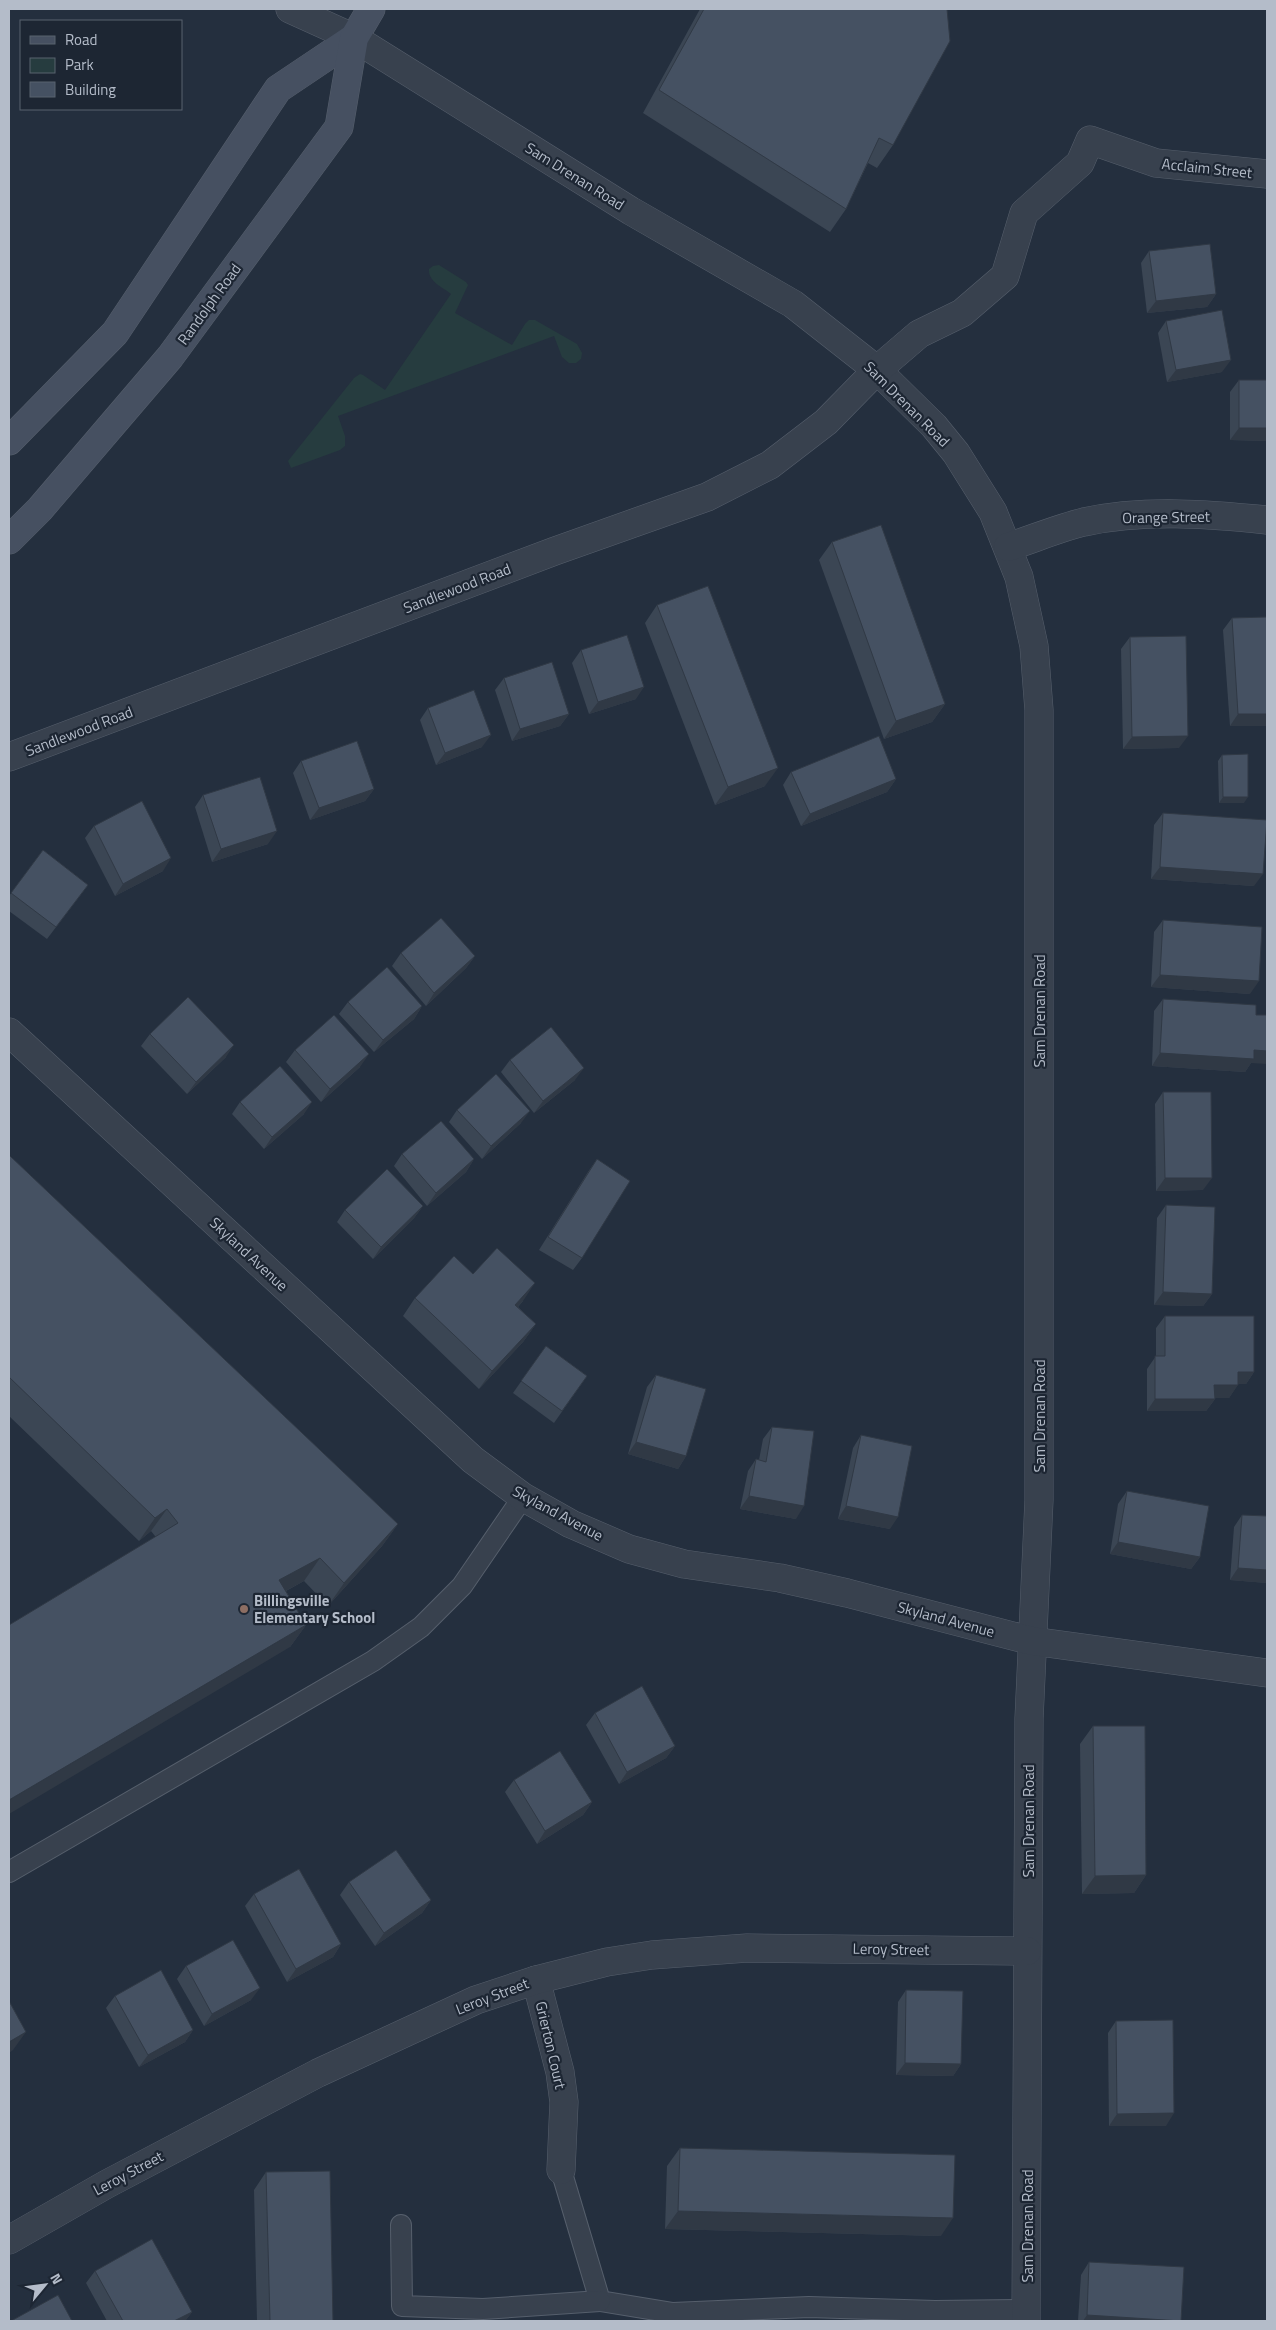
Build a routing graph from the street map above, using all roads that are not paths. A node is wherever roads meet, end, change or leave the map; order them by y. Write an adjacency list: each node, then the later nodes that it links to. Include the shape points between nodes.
1 (290, 9): 3 (street, Sam Drenan Road)
2 (371, 9): 3 (main road, Randolph Road)
3 (354, 38): 6 (street, Sam Drenan Road, via 631,211 793,304); 7 (main road, Randolph Road, via 278,89 115,333); 9 (main road, Randolph Road, via 340,127 170,357 40,509)
4 (1090, 140): 5 (street, Acclaim Street, via 1156,163); 6 (street, Sandlewood Road, via 1080,163 1024,213 1006,276 962,313 919,334)
5 (1267, 174)
6 (877, 370): 10 (street, Sam Drenan Road, via 934,426 956,453 993,512); 11 (street, Sandlewood Road, via 826,422 770,465 706,497)
7 (9, 441)
8 (1267, 520): 10 (street, Orange Street, via 1145,514 1084,522)
9 (9, 540)
10 (1008, 547): 14 (street, Sam Drenan Road, via 1019,577 1034,646 1039,710 1039,1500)
11 (9, 757)
12 (9, 1032): 13 (street, Skyland Avenue, via 473,1460)
13 (523, 1497): 14 (street, Skyland Avenue, via 571,1524 629,1550 684,1564 780,1578 847,1593); 16 (lane, via 462,1586 421,1627 373,1661)
14 (1032, 1641): 15 (street, Skyland Avenue); 17 (street, Sam Drenan Road)
15 (1267, 1674)
16 (9, 1872)
17 (1028, 1951): 18 (street, Leroy Street, via 747,1948 652,1955 607,1962); 23 (street, Sam Drenan Road)
18 (536, 1980): 19 (street, Grierton Court, via 560,2072 564,2102); 21 (street, Leroy Street, via 476,2000 318,2073 106,2184)
19 (561, 2170): 22 (lane)
20 (401, 2225): 22 (lane, via 402,2306 483,2309)
21 (9, 2240)
22 (600, 2301): 23 (lane, via 673,2312 809,2307)
23 (1026, 2316)

